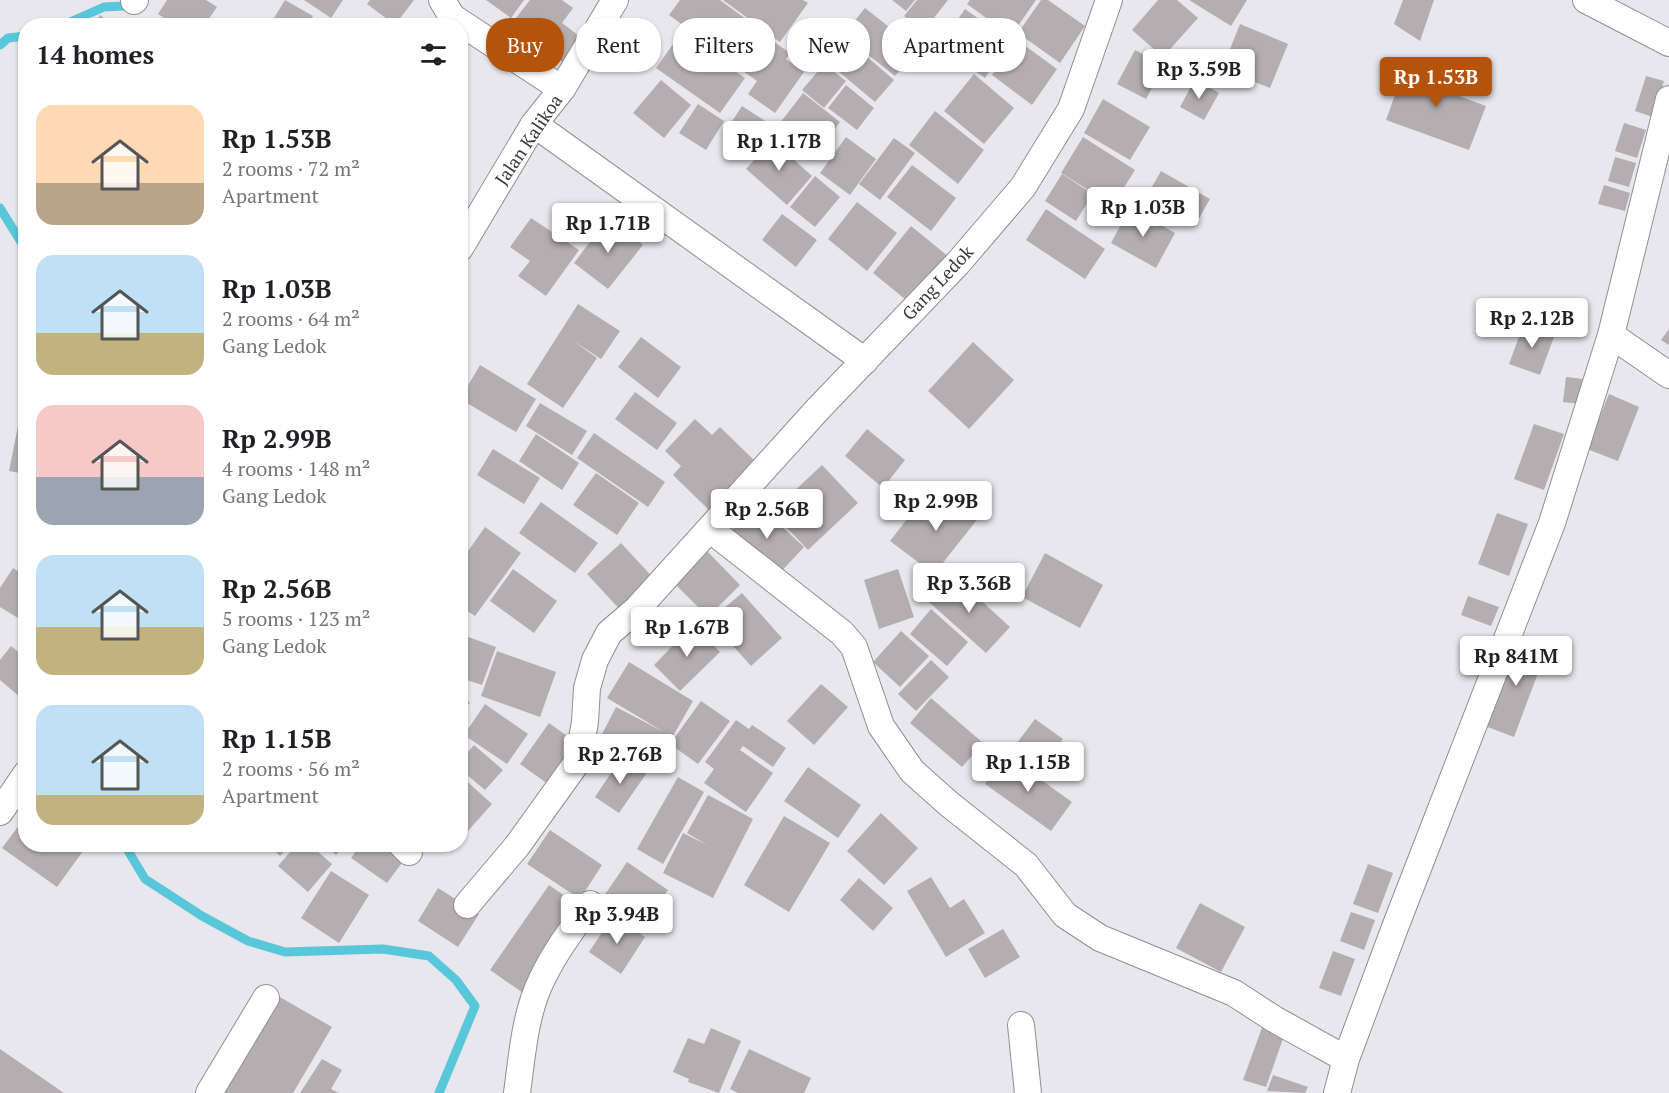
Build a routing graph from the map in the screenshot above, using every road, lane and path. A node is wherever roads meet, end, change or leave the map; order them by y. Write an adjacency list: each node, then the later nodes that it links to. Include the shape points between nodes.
1 (442, 0): 5 (street)
2 (615, 0): 8 (street, Jalan Kalikoa)
3 (1110, 0): 13 (street, Gang Ledok, via 1071,109 1023,187 958,263)
4 (1586, 0): 7 (street)
5 (454, 18)
6 (468, 27): 8 (street)
7 (1669, 43)
8 (562, 89): 10 (street, Jalan Kalikoa)
9 (1669, 99): 12 (street)
10 (534, 124): 11 (street, Jalan Kalikoa); 13 (street)
11 (468, 235)
12 (1611, 335): 14 (street); 22 (street, via 1552,523)
13 (864, 361): 15 (street, Gang Ledok)
14 (1669, 375)
15 (711, 530): 19 (street, Gang Ledok, via 637,609 609,633 587,688 578,761 517,846); 22 (street, via 842,633 854,647 881,726 912,771 1026,865 1065,915 1100,938 1234,993)
16 (18, 786): 17 (street)
17 (0, 812)
18 (590, 904): 24 (street, via 541,981 526,1035)
19 (467, 905)
20 (266, 998): 23 (street)
21 (1021, 1024): 25 (street)
22 (1346, 1059): 26 (street)
23 (209, 1093)
24 (518, 1093)
25 (1028, 1093)
26 (1337, 1093)

